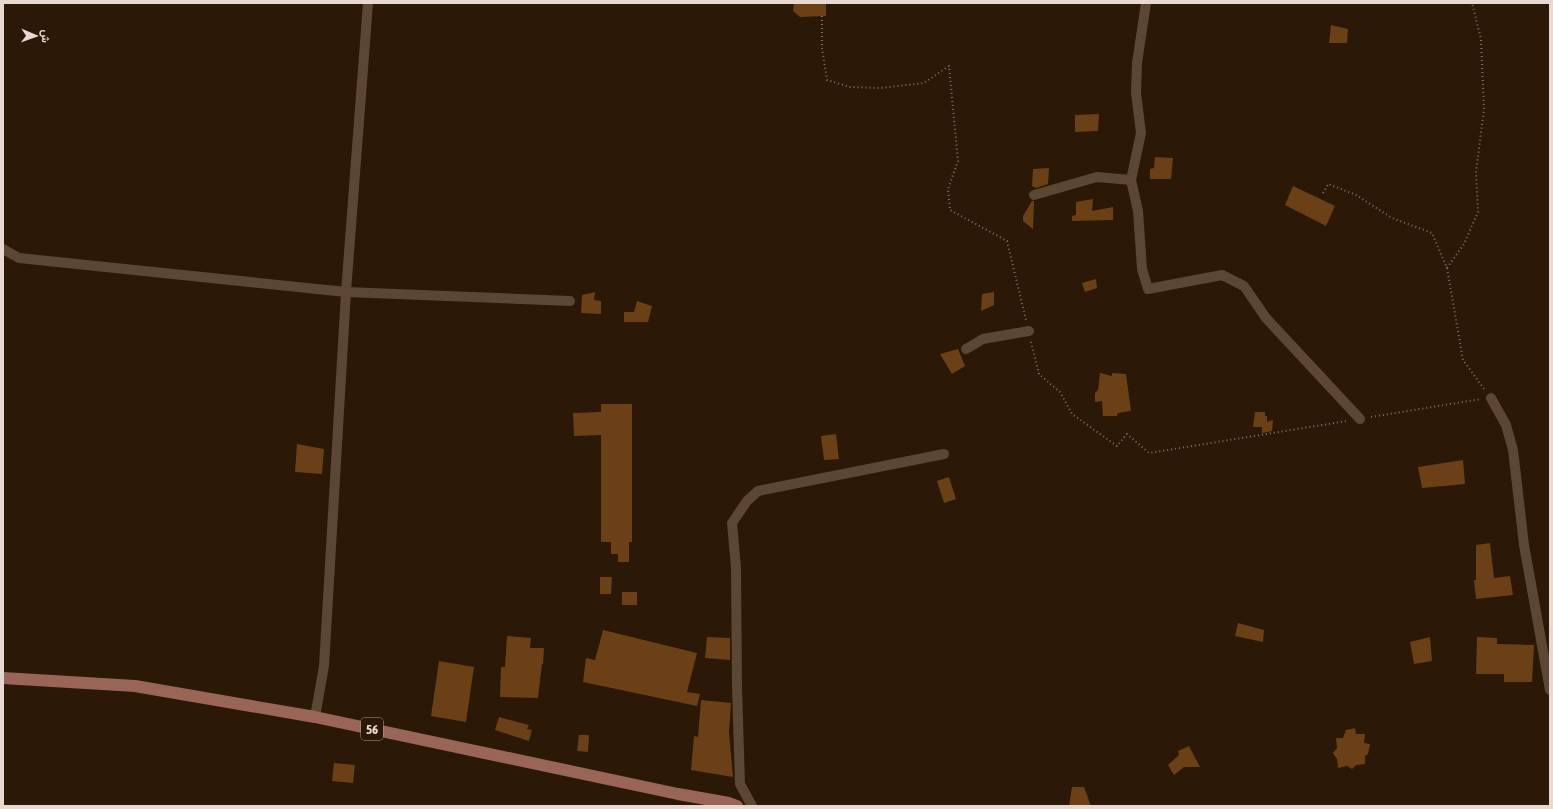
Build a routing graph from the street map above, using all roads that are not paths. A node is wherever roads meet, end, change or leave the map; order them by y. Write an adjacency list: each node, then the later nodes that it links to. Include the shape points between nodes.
1 (368, 3): 6 (street)
2 (1146, 3): 3 (street, via 1137,63 1136,93 1141,133)
3 (1131, 180): 4 (street, via 1097,177); 11 (street, via 1138,211 1142,269 1148,288 1222,275 1244,286 1266,318)
4 (1034, 195)
5 (3, 249): 6 (street, via 20,258)
6 (346, 292): 7 (street); 15 (street, via 324,666)
7 (570, 301)
8 (1029, 331): 9 (street, via 983,339)
9 (966, 349)
10 (1491, 398): 14 (street, via 1506,425 1513,450 1524,545)
11 (1360, 419)
12 (944, 454): 17 (street, via 758,491 747,501 732,523 736,568 740,784)
13 (3, 678): 15 (main road, 56, via 135,686)
14 (1550, 690)
15 (315, 717): 16 (main road, 56)
16 (737, 806)
17 (752, 806)

